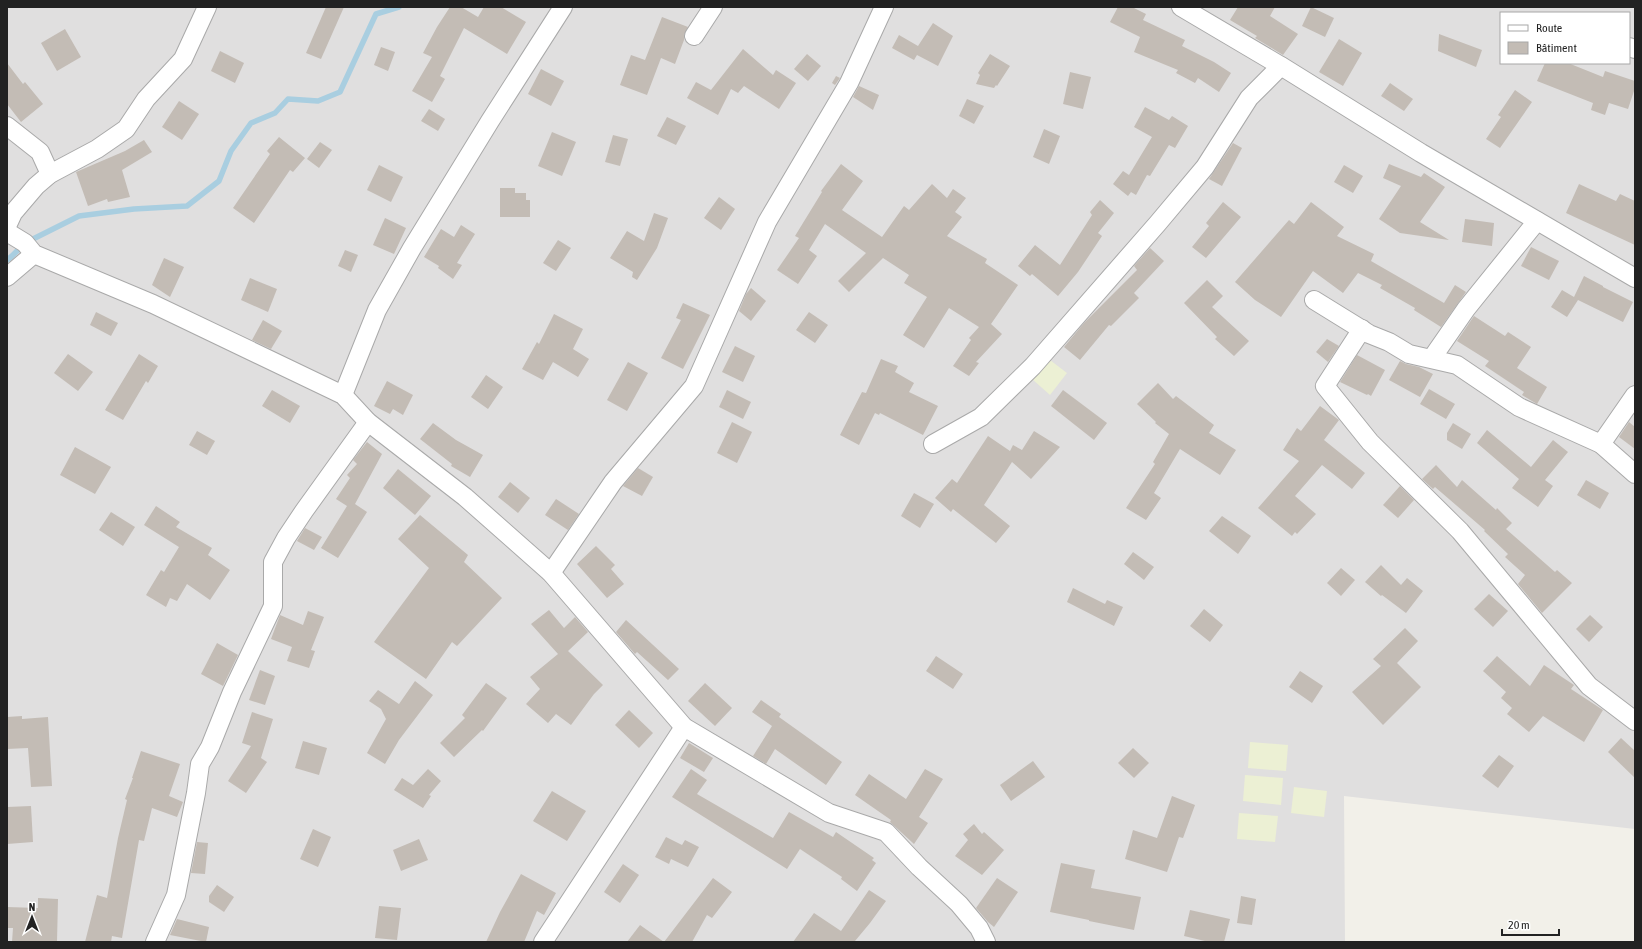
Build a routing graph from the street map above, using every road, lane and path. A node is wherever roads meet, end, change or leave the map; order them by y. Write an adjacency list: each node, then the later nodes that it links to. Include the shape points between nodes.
1 (207, 7): 9 (street, via 183,59 146,99 126,129 97,149)
2 (563, 7): 19 (street, via 408,255 377,310)
3 (713, 7): 6 (street)
4 (884, 7): 25 (street, via 848,83 767,222 694,386 613,482)
5 (1181, 7): 7 (street)
6 (694, 36)
7 (1281, 66): 10 (street); 22 (street, via 1249,98 1196,178 1033,366 981,417)
8 (7, 126): 9 (street, via 40,152)
9 (50, 174): 11 (street, via 13,213)
10 (1537, 221): 15 (street); 18 (street, via 1466,309)
11 (7, 226)
12 (7, 232): 13 (street, via 25,243)
13 (34, 254): 14 (street); 19 (street, via 154,304)
14 (7, 277)
15 (1635, 278)
16 (1314, 300): 17 (street)
17 (1362, 329): 18 (street, via 1409,354); 26 (street, via 1325,386 1370,442 1460,531 1589,686)
18 (1432, 358): 23 (street, via 1457,365 1519,407)
19 (343, 394): 21 (street)
20 (1635, 395): 23 (street)
21 (368, 422): 25 (street, via 464,497); 28 (street, via 304,511 273,562 273,606 200,764 176,895)
22 (934, 444)
23 (1601, 444): 24 (street)
24 (1635, 474)
25 (551, 573): 27 (street)
26 (1635, 721)
27 (684, 727): 29 (street); 30 (street, via 830,813 886,832 959,904 980,928)
28 (155, 942)
29 (543, 942)
30 (986, 942)

